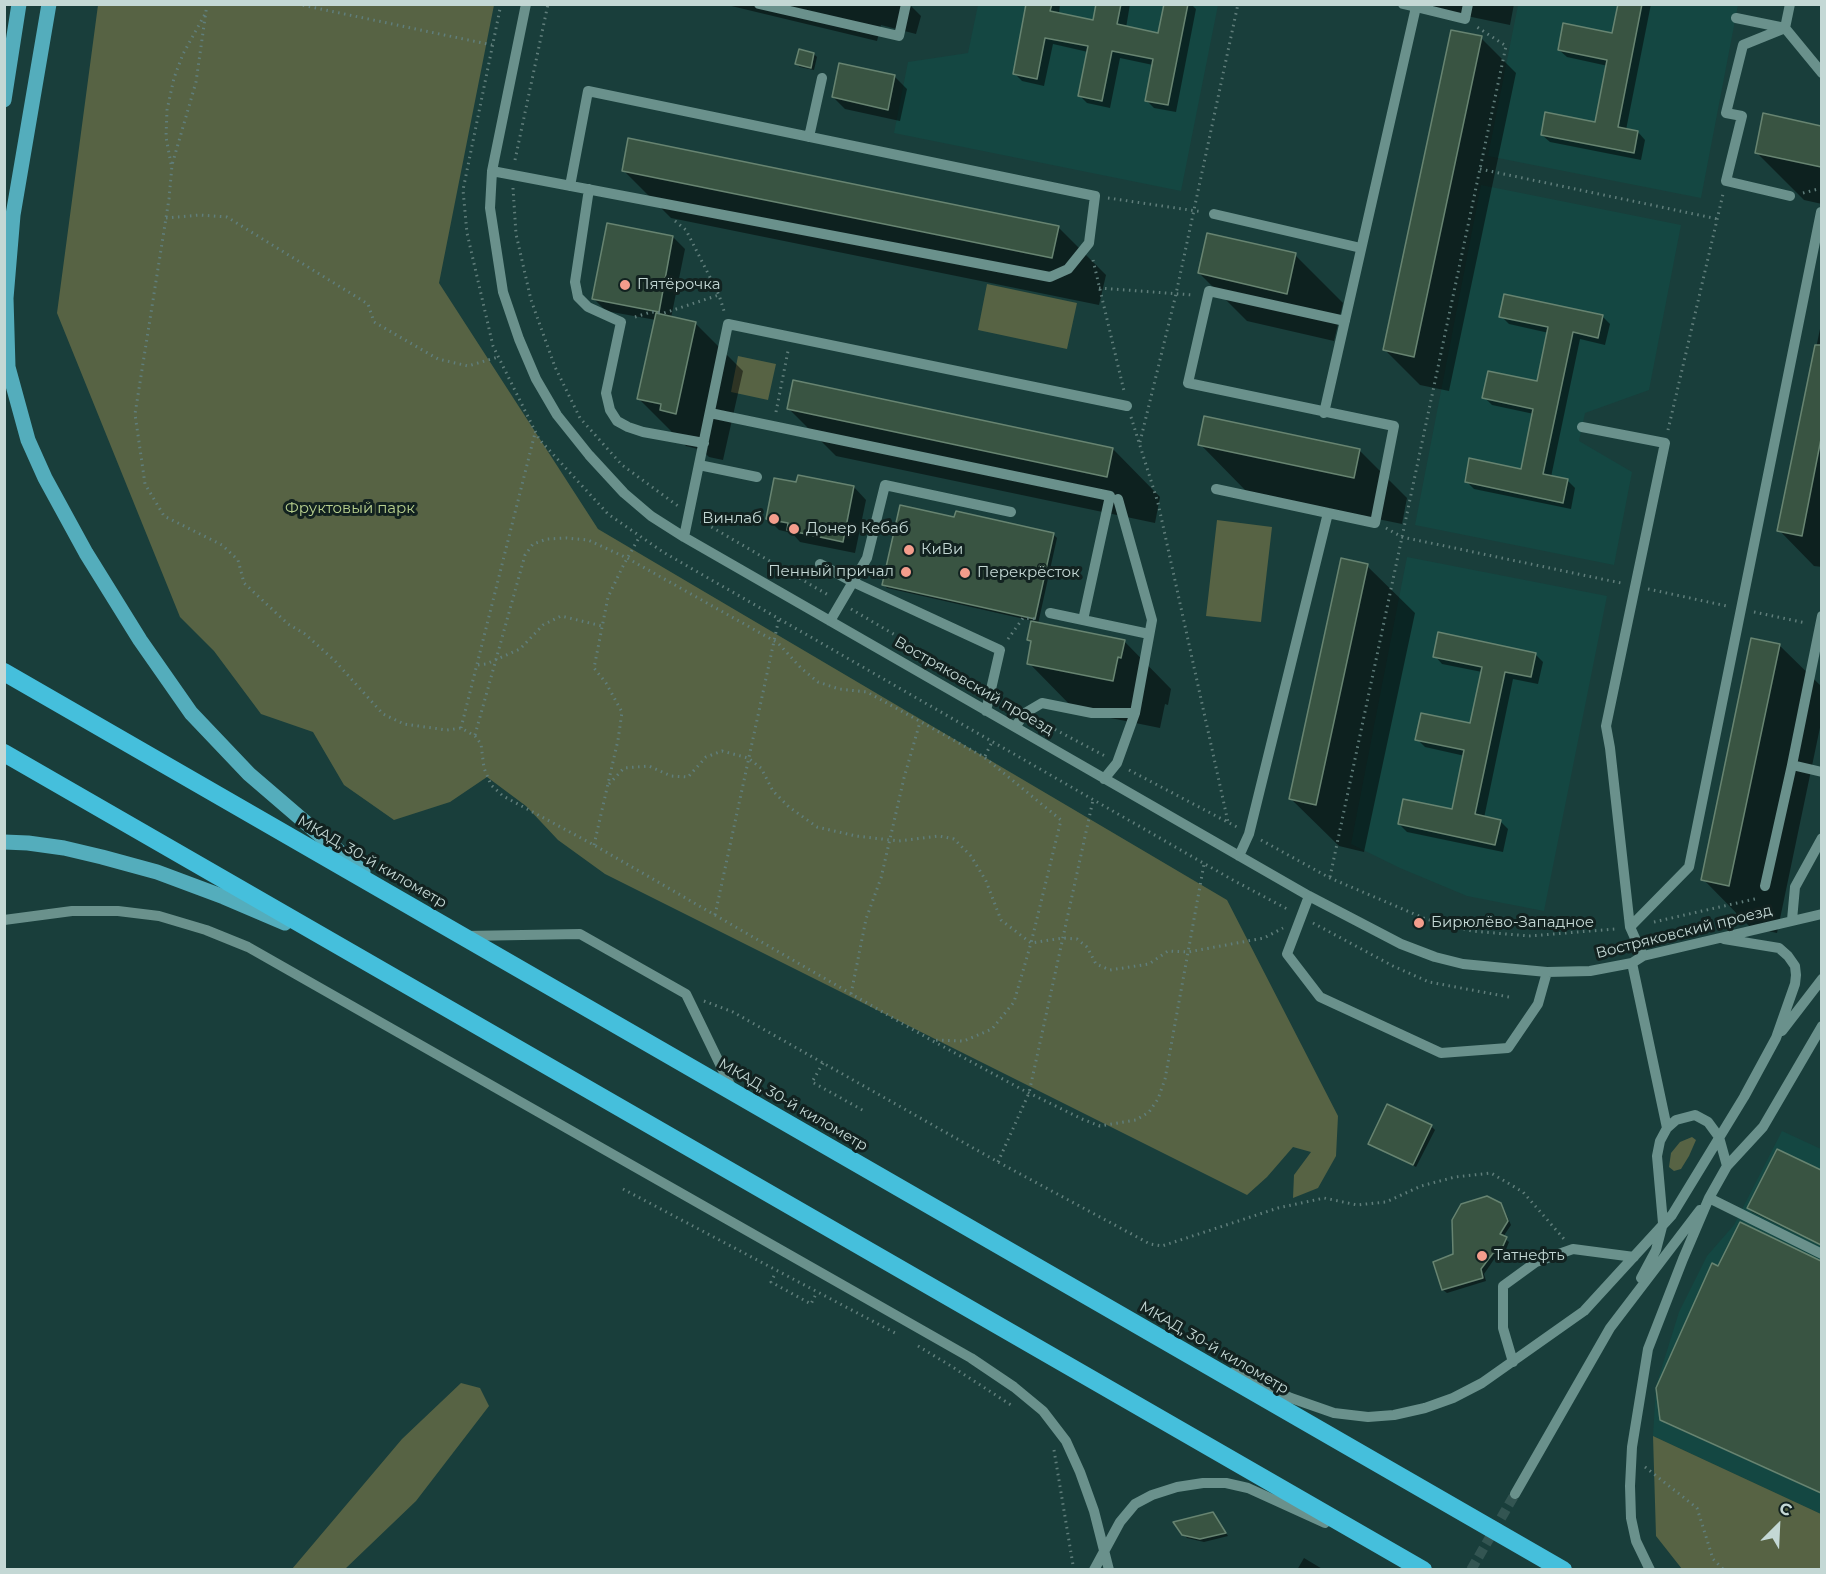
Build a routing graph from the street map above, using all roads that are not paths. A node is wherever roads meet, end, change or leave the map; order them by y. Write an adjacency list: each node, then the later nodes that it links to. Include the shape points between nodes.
1 (19, 4): 15 (main road)
2 (49, 4): 25 (main road, via 13,215 6,298)
3 (526, 4): 17 (street, Востряковский проезд)
4 (759, 4): 5 (street, via 899,36)
5 (906, 4)
6 (1403, 4): 9 (street)
7 (1468, 4): 9 (street, via 1465,19)
8 (1790, 4): 11 (street)
9 (1416, 7): 23 (street)
10 (1736, 18): 11 (street)
11 (1785, 28): 12 (street); 20 (street, via 1743,45 1726,113 1742,116 1726,181)
12 (1816, 60): 13 (street)
13 (1821, 73)
14 (822, 78): 16 (street)
15 (4, 100)
16 (809, 137): 18 (street, via 588,92); 19 (street, via 1095,196 1089,243 1068,269 1050,277)
17 (492, 171): 18 (street); 38 (street, Востряковский проезд, via 490,208 503,292 536,379 557,415 624,493)
18 (570, 186): 19 (street)
19 (589, 189): 31 (street, via 575,282 578,297 588,307 621,322 606,393 610,410 628,428)
20 (1790, 196)
21 (1821, 212): 63 (street, via 1689,867)
22 (1214, 214): 23 (street)
23 (1361, 249): 24 (street)
24 (1345, 321): 29 (street); 29 (street, via 1209,291 1207,297 1188,382)
25 (8, 367): 26 (main road); 57 (main road, via 28,440 45,478 107,587 191,713 249,774)
26 (4, 395)
27 (1127, 406): 28 (street, via 728,324)
28 (710, 413): 31 (street); 43 (street, via 1110,496)
29 (1324, 413): 37 (street, via 1394,426 1375,523)
30 (1582, 427): 63 (street, via 1665,443 1606,726)
31 (704, 443): 32 (street)
32 (699, 465): 33 (street); 38 (street)
33 (757, 477)
34 (1216, 489): 37 (street)
35 (1118, 499): 45 (street, via 1152,620)
36 (1011, 512): 40 (street, via 885,485 867,558)
37 (1328, 513): 56 (street, via 1249,834)
38 (684, 537): 44 (street, Востряковский проезд)
39 (820, 564): 40 (street)
40 (853, 582): 44 (street); 47 (street, via 1000,650)
41 (1050, 613): 43 (street)
42 (1821, 616): 51 (street)
43 (1083, 620): 45 (street)
44 (830, 621): 47 (street, Востряковский проезд)
45 (1149, 634): 48 (street)
46 (4, 672): 57 (highway, МКАД, 30-й километр)
47 (986, 711): 49 (street, Востряковский проезд)
48 (1135, 713): 49 (street, via 1092,713 1042,703 1025,713); 53 (street, via 1117,763)
49 (1015, 727): 53 (street, Востряковский проезд)
50 (4, 753): 66 (highway)
51 (1792, 765): 52 (street); 58 (street)
52 (1821, 772)
53 (1104, 779): 56 (street, Востряковский проезд)
54 (1821, 838): 62 (street, via 1795,887)
55 (4, 842): 66 (main road, via 64,848 157,872)
56 (1239, 856): 59 (street, Востряковский проезд)
57 (376, 884): 64 (highway, МКАД, 30-й километр)
58 (1765, 886)
59 (1309, 896): 69 (street, Востряковский проезд, via 1401,944 1435,957 1463,964); 69 (street, via 1287,954 1320,997 1441,1053 1508,1048 1538,1004)
60 (1821, 914): 62 (street, Востряковский проезд)
61 (4, 920): 85 (street, via 72,910 118,911 159,916 248,947 971,1358 1043,1411 1065,1441 1091,1501)
62 (1791, 920): 65 (street, Востряковский проезд)
63 (1630, 927): 67 (street)
64 (462, 936): 73 (highway, МКАД, 30-й километр); 73 (street, via 580,934 686,994)
65 (1718, 938): 67 (street, Востряковский проезд); 72 (street, via 1779,948 1795,966 1795,984)
66 (340, 946): 88 (highway)
67 (1643, 956): 68 (street, Востряковский проезд)
68 (1632, 963): 69 (street, Востряковский проезд); 74 (street)
69 (1547, 972)
70 (1821, 979): 72 (street)
71 (1821, 1026): 76 (street, via 1763,1127)
72 (1776, 1038): 75 (street)
73 (733, 1092): 82 (highway, МКАД, 30-й километр)
74 (1666, 1128): 75 (street, via 1676,1120 1695,1115 1708,1122); 78 (street, via 1657,1156)
75 (1719, 1137): 76 (street); 78 (street, via 1672,1215)
76 (1727, 1166): 77 (street)
77 (1709, 1198): 79 (street); 81 (street); 90 (street, via 1648,1349 1630,1486 1636,1541)
78 (1663, 1223): 80 (street); 81 (street, via 1656,1250)
79 (1821, 1254)
80 (1634, 1257): 83 (street, via 1584,1311); 83 (street, via 1573,1249 1536,1262 1503,1287 1503,1328)
81 (1626, 1305): 84 (street)
82 (1160, 1338): 83 (street, via 1290,1398 1334,1413 1368,1417 1394,1415 1444,1401 1482,1383); 89 (highway, МКАД, 30-й километр)
83 (1513, 1362)
84 (1515, 1494)
85 (1105, 1549): 86 (street); 87 (street); 88 (street, via 1135,1504 1152,1494 1203,1482 1226,1483 1281,1502)
86 (1094, 1569)
87 (1109, 1569)
88 (1423, 1569)
89 (1563, 1569)
90 (1650, 1569)

